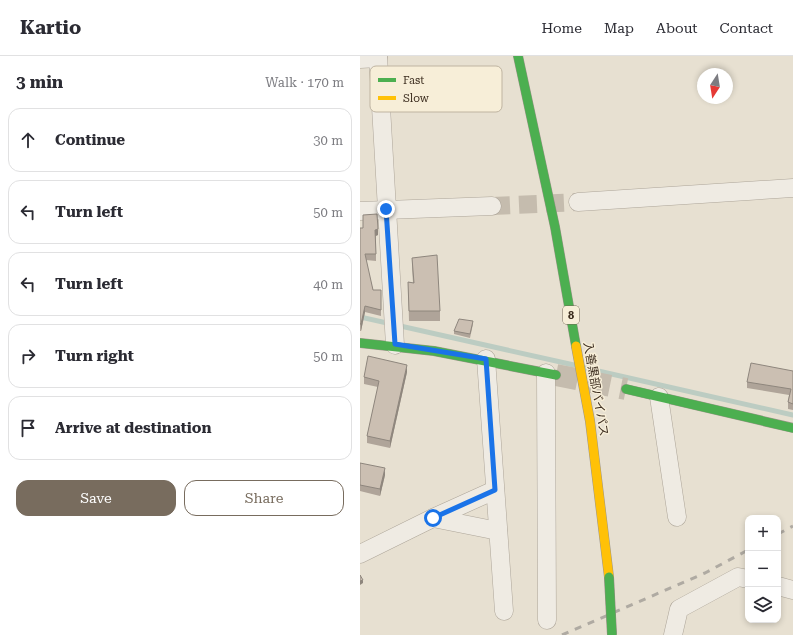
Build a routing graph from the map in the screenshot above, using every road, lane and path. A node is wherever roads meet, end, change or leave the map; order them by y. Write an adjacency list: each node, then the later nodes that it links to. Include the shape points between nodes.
1 (518, 56): 27 (main road, 入善黒部バイパス / 8, bridge, via 555,227 590,421 609,577)
2 (378, 57): 3 (street)
3 (360, 59)
4 (381, 112): 8 (street)
5 (793, 188): 6 (street)
6 (578, 202)
7 (492, 206): 8 (street)
8 (386, 209): 9 (street); 11 (street)
9 (360, 211)
10 (360, 343): 11 (main road)
11 (395, 344): 12 (main road)
12 (486, 359): 13 (main road); 17 (street)
13 (551, 374): 26 (street)
14 (626, 389): 15 (main road)
15 (659, 396): 16 (main road); 18 (street)
16 (793, 428)
17 (495, 490): 19 (street); 20 (street)
18 (677, 516)
19 (433, 518): 20 (street); 21 (street)
20 (498, 532): 25 (street)
21 (360, 554)
22 (745, 578): 28 (street, via 738,577 679,609)
23 (781, 587): 24 (street)
24 (793, 590)
25 (504, 611)
26 (547, 620)
27 (612, 635)
28 (673, 635)

